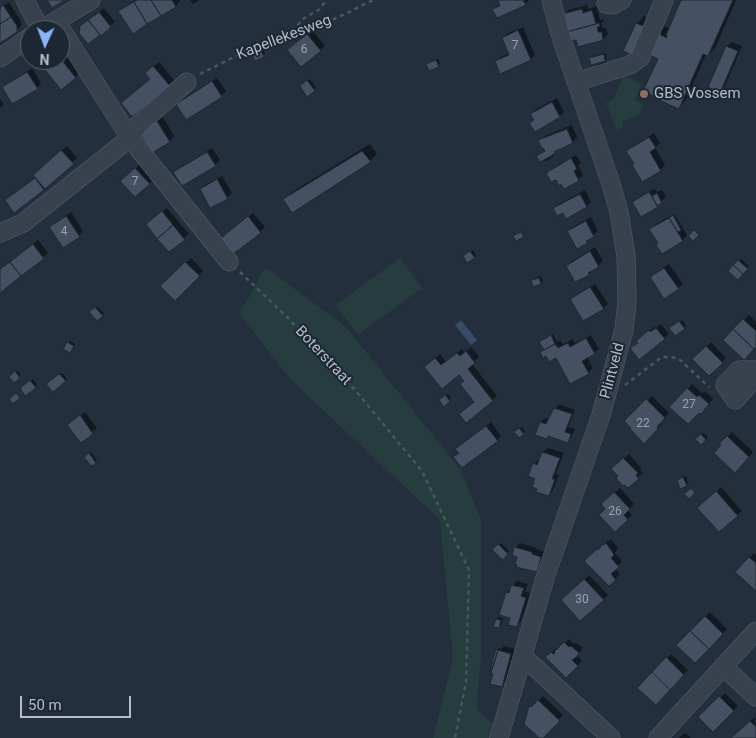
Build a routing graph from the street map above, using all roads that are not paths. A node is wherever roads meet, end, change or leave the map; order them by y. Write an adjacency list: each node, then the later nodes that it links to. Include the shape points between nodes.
1 (25, 0): 7 (street)
2 (91, 0): 8 (street)
3 (551, 0): 13 (street, Plintveld)
4 (607, 0): 5 (street, via 606,4 613,5)
5 (622, 0)
6 (659, 1): 13 (street, via 640,58 630,65)
7 (35, 20)
8 (58, 20)
9 (70, 43): 14 (street)
10 (20, 44): 11 (street)
11 (0, 58)
12 (187, 82): 14 (street, via 138,125)
13 (576, 82): 20 (street, Plintveld, via 619,212 626,256 626,315 598,427 545,578)
14 (130, 138): 15 (street, via 22,222); 16 (street)
15 (0, 233)
16 (229, 262)
17 (756, 370): 18 (street, via 739,370 725,384 735,400)
18 (756, 377)
19 (756, 631): 21 (street)
20 (523, 656): 23 (street, Plintveld); 24 (street)
21 (723, 666): 22 (street); 25 (street)
22 (756, 697)
23 (499, 738)
24 (611, 738)
25 (658, 738)

